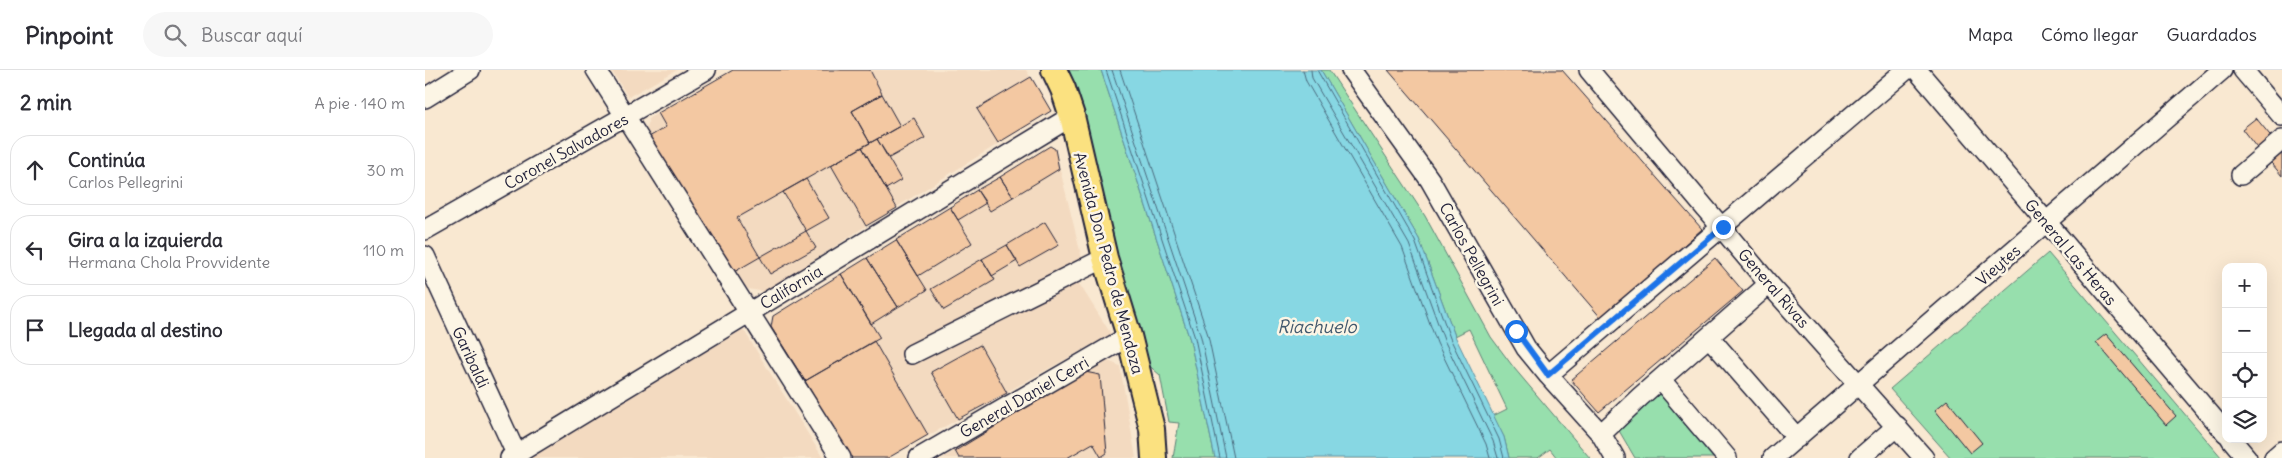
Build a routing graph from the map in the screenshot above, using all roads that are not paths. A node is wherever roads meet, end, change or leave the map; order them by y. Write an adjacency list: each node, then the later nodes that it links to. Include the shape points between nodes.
1 (470, 70): 11 (street)
2 (596, 70): 14 (street)
3 (707, 70): 14 (street, Coronel Salvadores)
4 (1054, 70): 12 (main road, Avenida Don Pedro de Mendoza)
5 (1351, 70): 27 (street, Carlos Pellegrini, via 1430,180 1504,312 1526,348)
6 (1589, 70): 18 (street, General Rivas)
7 (1906, 70): 18 (street)
8 (1917, 70): 17 (street, General Las Heras)
9 (2222, 70): 17 (street, Vieytes)
10 (2243, 70): 13 (street)
11 (425, 98)
12 (1072, 116): 21 (main road, Avenida Don Pedro de Mendoza); 23 (street, California)
13 (2282, 116)
14 (626, 117): 19 (street, Coronel Salvadores); 23 (street)
15 (2282, 140): 16 (street)
16 (2241, 175)
17 (2046, 224): 29 (street, Vieytes); 31 (street, General Las Heras)
18 (1723, 227): 22 (street, General Rivas); 27 (street)
19 (425, 230)
20 (425, 256): 36 (street, Garibaldi)
21 (1105, 258): 24 (main road, Avenida Don Pedro de Mendoza); 26 (street)
22 (1769, 284): 25 (street); 29 (street, General Rivas)
23 (749, 313): 36 (street, California); 37 (street)
24 (1129, 336): 38 (street, General Daniel Cerri); 39 (main road, Avenida Don Pedro de Mendoza, via 1152,429)
25 (1709, 337): 28 (street); 33 (street)
26 (912, 354)
27 (1548, 375): 32 (street, Carlos Pellegrini)
28 (1661, 380): 32 (street); 41 (street)
29 (1859, 385): 30 (street, General Rivas); 33 (street, Vieytes)
30 (1897, 426): 43 (street); 44 (street, General Rivas)
31 (2222, 428)
32 (1601, 434): 40 (street, Carlos Pellegrini)
33 (1797, 438): 42 (street, Vieytes)
34 (2234, 443): 45 (street)
35 (2282, 451): 46 (street)
36 (514, 457)
37 (841, 458)
38 (919, 458)
39 (1154, 458)
40 (1615, 458)
41 (1727, 458)
42 (1773, 458)
43 (1860, 458)
44 (1924, 458)
45 (2247, 458)
46 (2274, 458)

